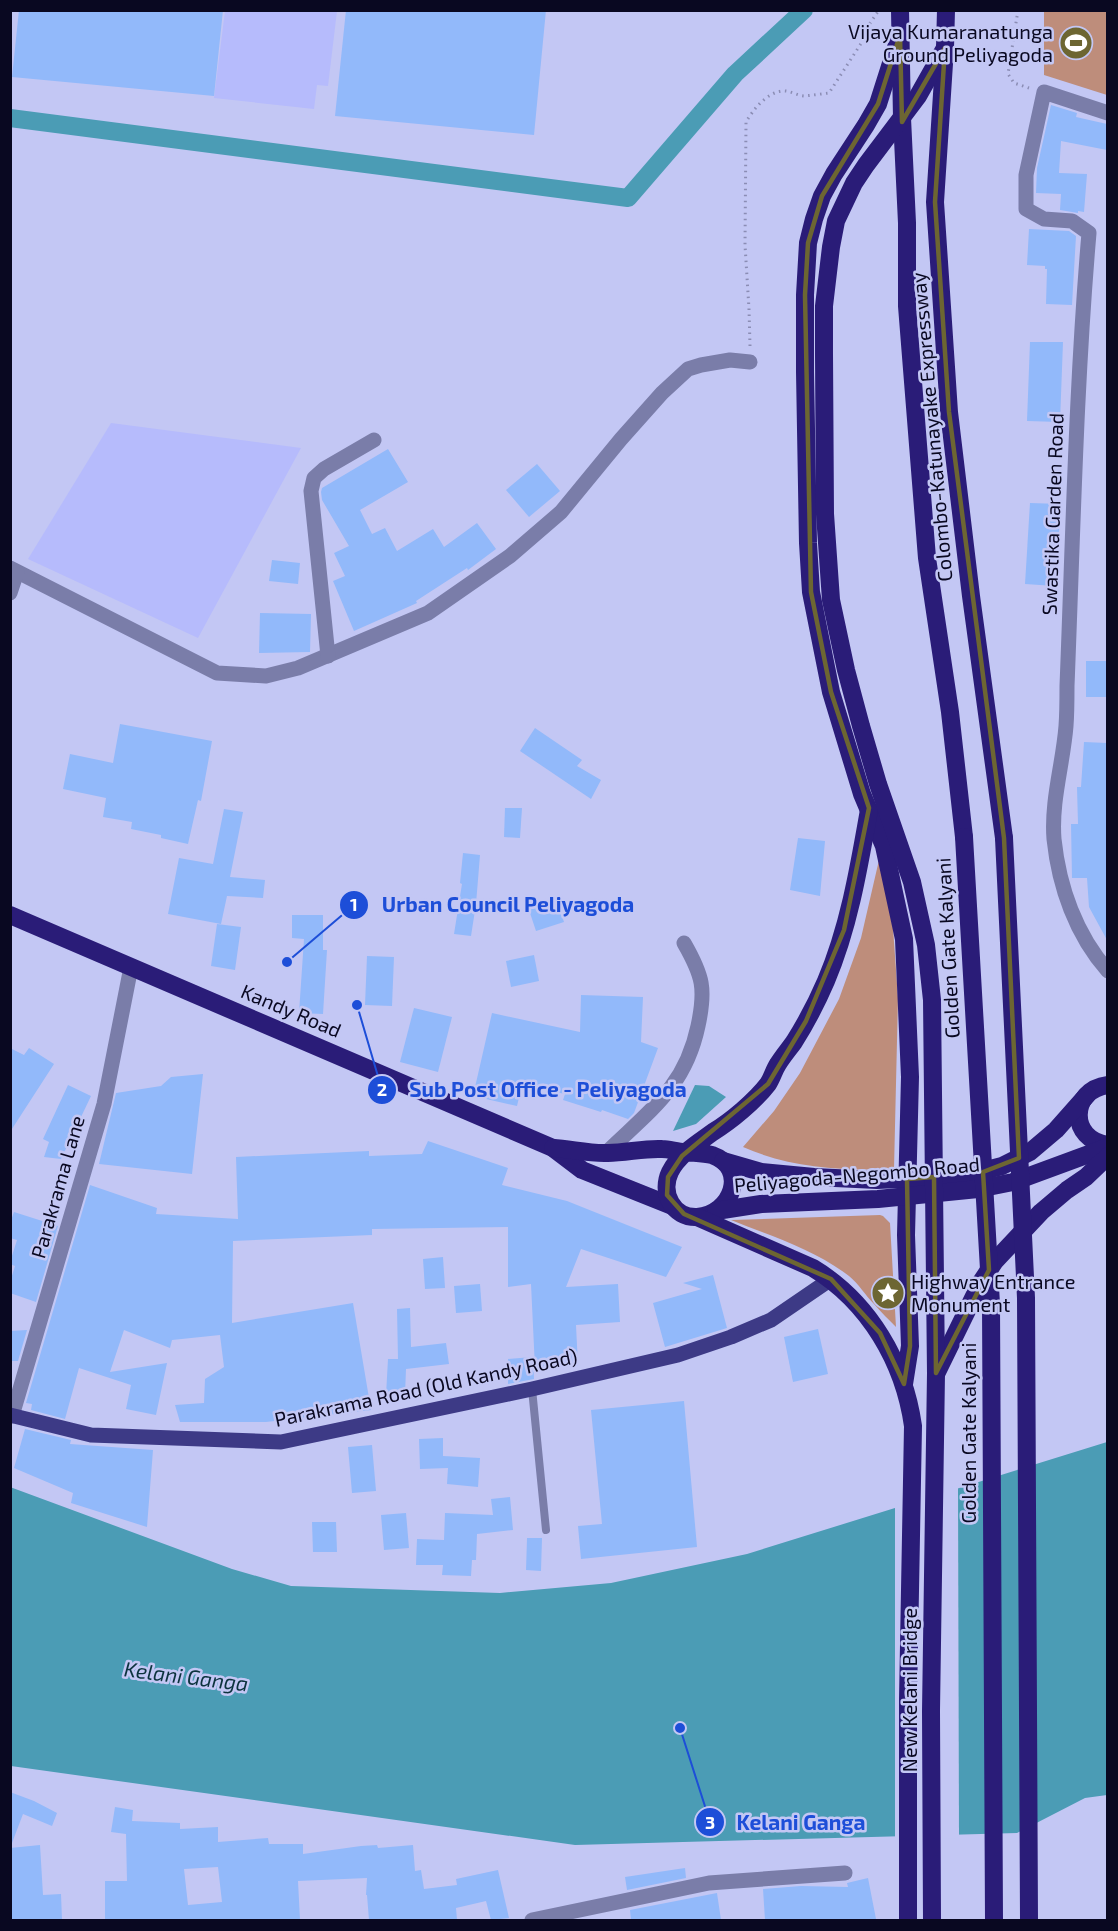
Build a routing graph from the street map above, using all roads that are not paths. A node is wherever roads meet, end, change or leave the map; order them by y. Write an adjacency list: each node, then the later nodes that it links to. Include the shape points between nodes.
1 (900, 10): 3 (highway, Colombo-Katunayake Expressway)
2 (946, 10): 4 (highway, Colombo-Katunayake Expressway)
3 (900, 35): 6 (highway, Colombo-Katunayake Expressway); 12 (highway, via 878,104 822,195 808,243 805,295 811,592 831,692)
4 (945, 48): 6 (highway, New Kelani Bridge); 38 (highway, Colombo-Katunayake Expressway, bridge, via 935,202 949,412 1004,838 1026,1298)
5 (1107, 113): 17 (street, Swastika Garden Road, via 1044,92 1026,175 1026,209 1044,219 1072,221 1089,233 1080,346 1066,727 1054,805 1054,840 1072,914)
6 (902, 118): 13 (highway, Colombo-Katunayake Expressway, via 907,306 927,558); 28 (highway, New Kelani Bridge, via 854,183 836,221 831,246 824,316 825,514 831,600 846,670 912,882 926,945 932,1000)
7 (750, 362): 11 (street, via 730,360 688,369 621,439 561,512 510,556 428,613)
8 (374, 440): 11 (street, via 324,469 314,478 311,491)
9 (14, 570): 10 (street); 11 (street, via 217,673 266,676)
10 (10, 593)
11 (328, 656)
12 (869, 808): 21 (highway, via 844,930 806,1021 768,1084); 29 (highway, via 889,865 906,964 910,1346)
13 (964, 837): 37 (highway, Golden Gate Kalyani, bridge, via 991,1304)
14 (10, 915): 16 (highway, Kandy Road)
15 (684, 943): 22 (street, via 696,964 703,993 685,1068 667,1094)
16 (131, 967): 20 (highway, Kandy Road); 31 (street, Parakrama Lane, via 104,1104)
17 (1107, 971)
18 (1101, 1087): 19 (highway, via 1080,1105 1079,1123 1089,1138); 24 (highway, via 1030,1152 1002,1166 963,1176 877,1180 814,1177 761,1172)
19 (1107, 1146): 26 (highway, Peliyagoda-Negombo Road, via 993,1186 878,1199 761,1204)
20 (553, 1148): 22 (highway, Kandy Road); 25 (highway, Kandy Road, via 582,1170)
21 (686, 1152): 22 (highway, Kandy Road, via 662,1149); 24 (highway); 25 (highway, via 668,1177 667,1195)
22 (606, 1153)
23 (1107, 1156): 28 (highway, via 1041,1212 995,1261)
24 (723, 1161): 26 (highway, via 730,1168 731,1194 725,1203)
25 (672, 1206): 26 (highway, via 684,1214)
26 (704, 1214): 27 (highway)
27 (831, 1279): 29 (highway, via 880,1333); 30 (main road, Parakrama Road (Old Kandy Road), via 771,1320 732,1336 678,1355)
28 (936, 1373): 36 (highway, New Kelani Bridge)
29 (904, 1384): 35 (highway, New Kelani Bridge, via 913,1426)
30 (532, 1389): 31 (main road, Parakrama Road (Old Kandy Road), via 281,1442 91,1435); 32 (lane)
31 (11, 1415)
32 (546, 1530)
33 (845, 1873): 34 (street, via 709,1883)
34 (532, 1920)
35 (908, 1920)
36 (932, 1920)
37 (994, 1920)
38 (1029, 1920)

